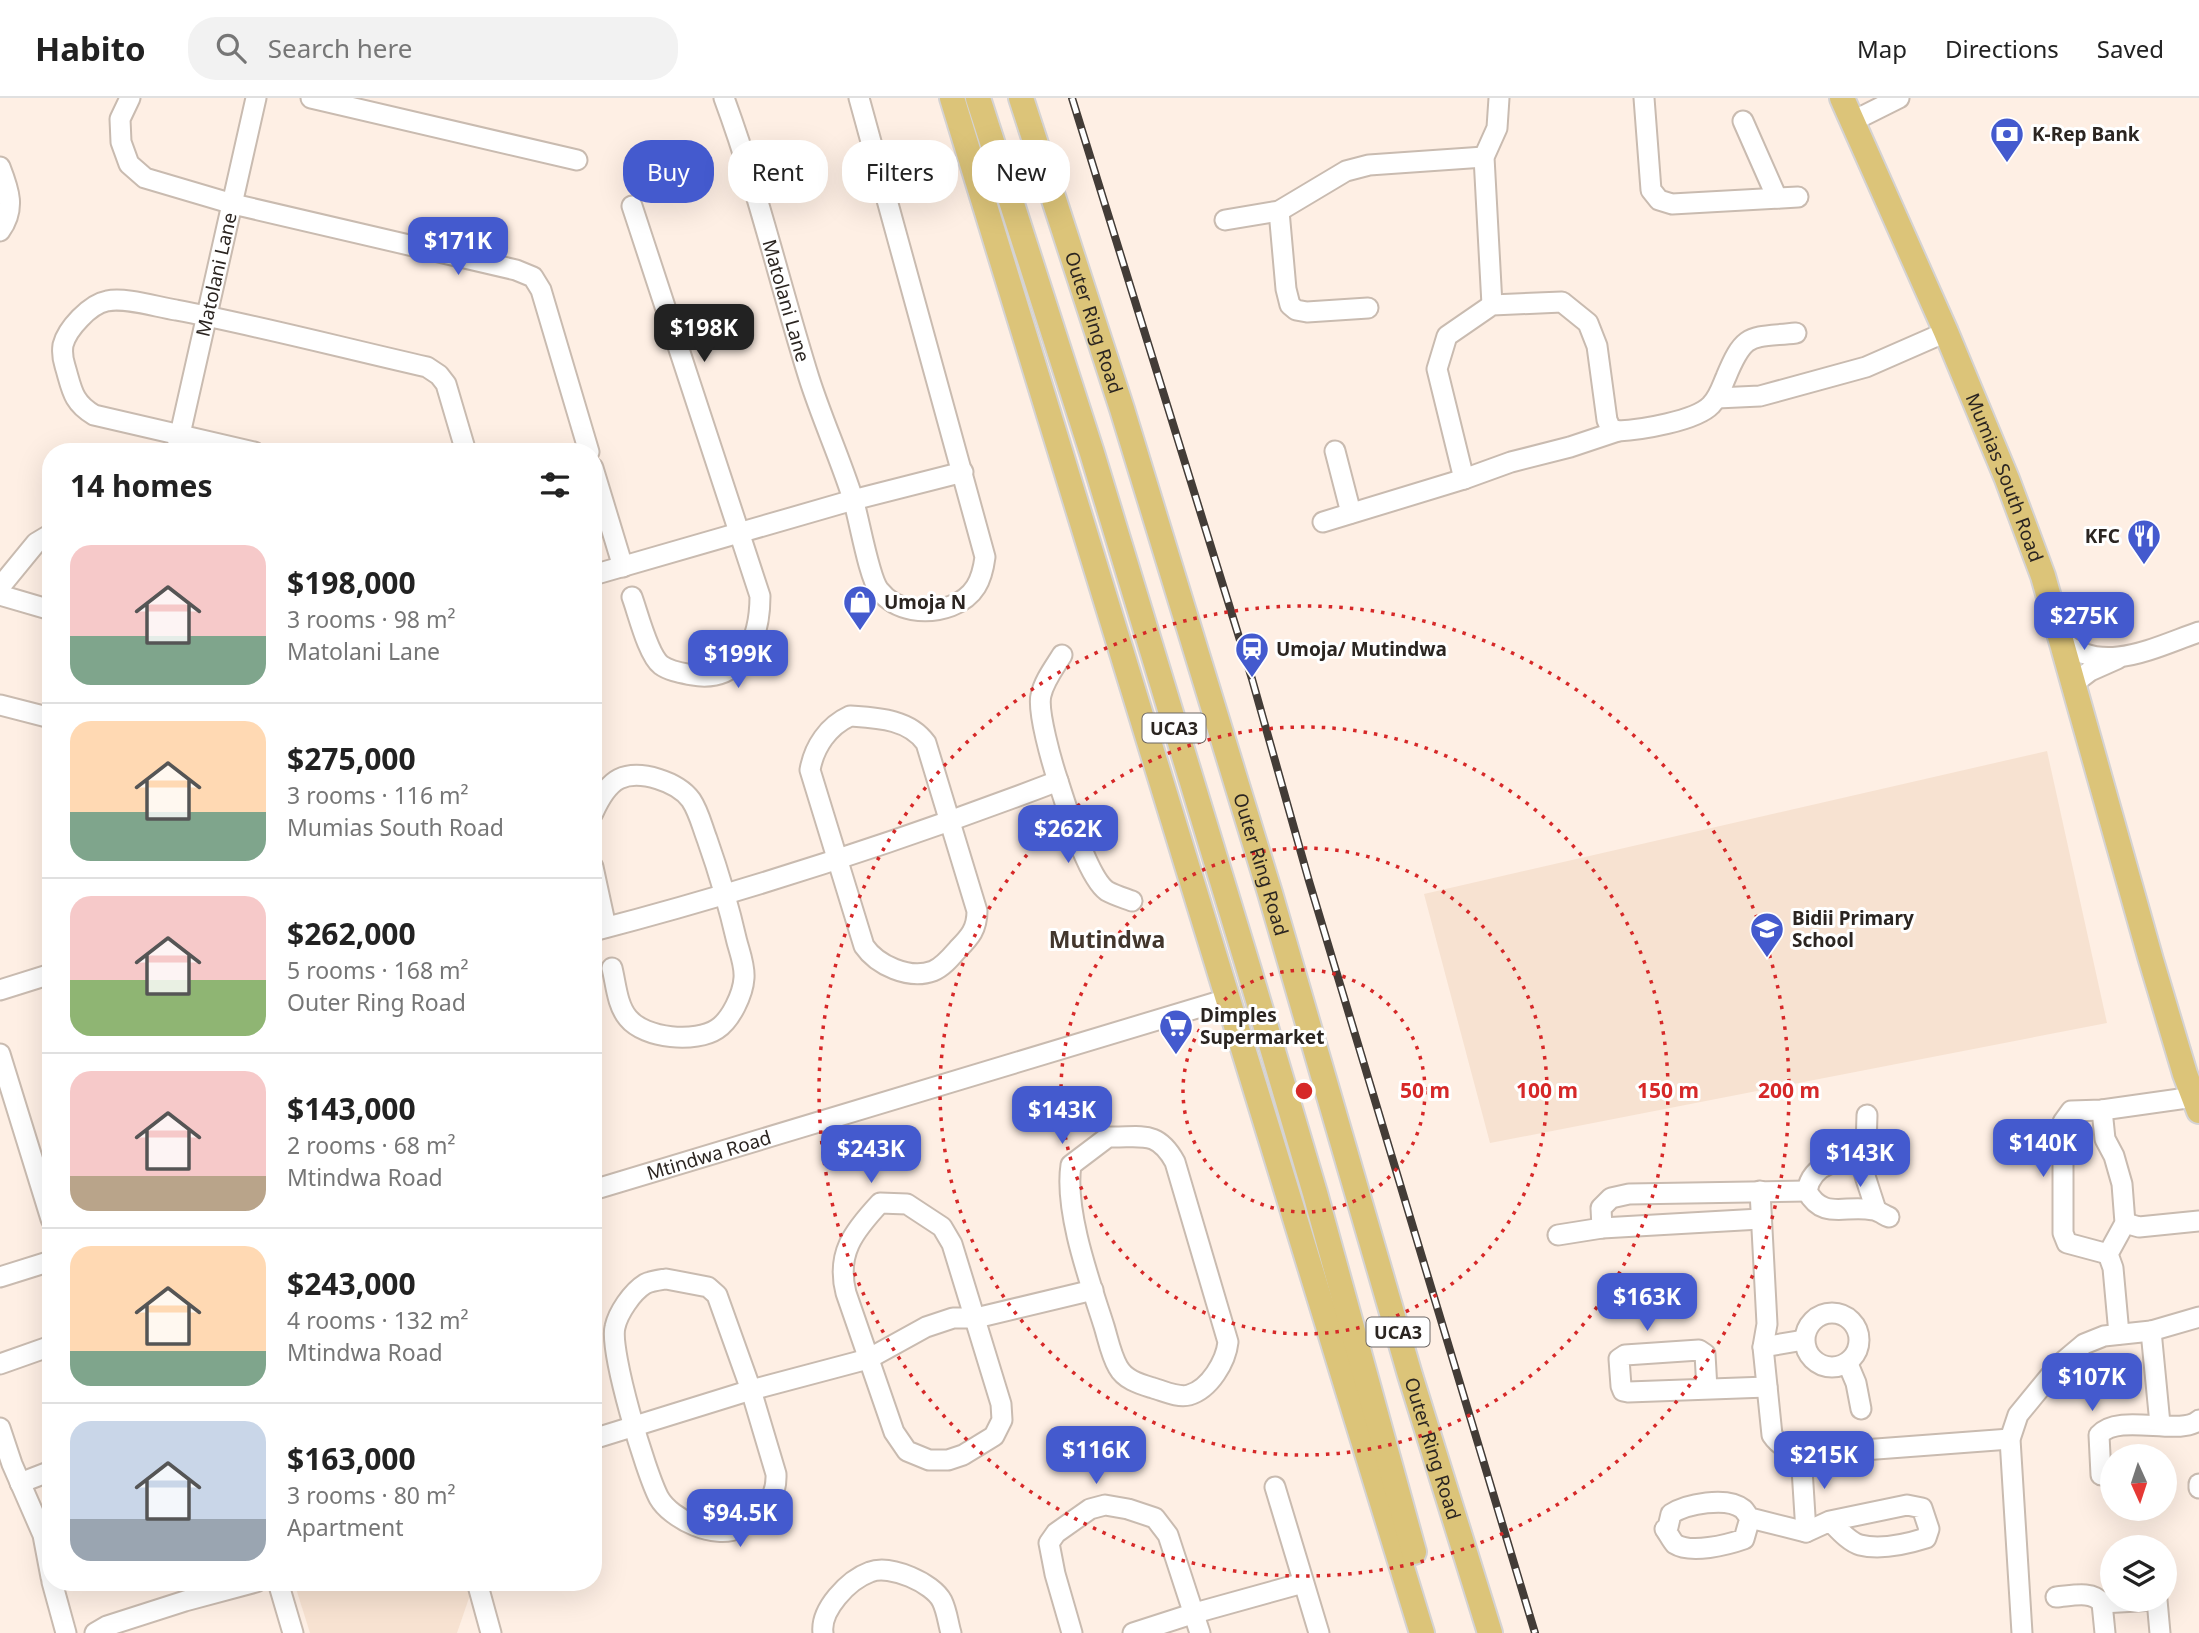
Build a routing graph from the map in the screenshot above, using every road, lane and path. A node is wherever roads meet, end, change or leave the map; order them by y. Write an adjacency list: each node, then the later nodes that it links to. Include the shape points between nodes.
1 (130, 98): 20 (street, via 120,119 121,142 129,164 145,178)
2 (256, 98): 20 (street, Matolani Lane)
3 (311, 98): 16 (street)
4 (724, 98): 39 (street, Matolani Lane, via 746,157 810,379)
5 (859, 98): 36 (street)
6 (952, 98): 67 (main road, UCA3)
7 (978, 98): 137 (main road, UCA3, via 1250,973)
8 (1021, 98): 138 (main road, Outer Ring Road / UCA3, via 1270,893)
9 (1499, 98): 15 (street, via 1497,128)
10 (1644, 98): 19 (street, via 1651,190 1659,200 1672,204)
11 (1842, 98): 14 (main road, Mumias South Road)
12 (1899, 98): 14 (street)
13 (1743, 121): 19 (street)
14 (1853, 121): 28 (main road, Mumias South Road)
15 (1484, 158): 22 (street, via 1395,162 1346,171); 25 (street)
16 (577, 160)
17 (0, 166): 24 (street, via 11,198)
18 (1798, 197): 19 (street)
19 (1777, 198)
20 (233, 204): 27 (street, Matolani Lane); 34 (street, via 533,277 541,290)
21 (632, 206): 42 (street)
22 (1279, 211): 23 (street); 26 (street, via 1290,305 1307,312)
23 (1225, 220)
24 (0, 231)
25 (1492, 305): 31 (street, via 1562,302 1588,323 1597,346 1607,420); 37 (street, via 1447,336 1437,369)
26 (1368, 308)
27 (206, 316): 32 (street, Matolani Lane); 32 (street, via 107,300 72,328 64,344 63,358 80,407); 33 (street, via 427,367 446,384)
28 (1946, 332): 30 (street, via 1866,368 1760,396); 51 (main road, Mumias South Road, via 2025,527)
29 (1796, 333): 30 (street, via 1745,341)
30 (1717, 398): 31 (street, via 1695,415)
31 (1618, 432): 37 (street)
32 (179, 443)
33 (463, 443)
34 (586, 443)
35 (1335, 451): 40 (street)
36 (963, 472): 39 (street); 39 (street, via 985,557 983,576 975,590 957,604 939,610 901,607 876,587)
37 (1464, 479): 40 (street)
38 (602, 499): 44 (street)
39 (853, 500): 42 (street)
40 (1350, 513): 41 (street)
41 (1323, 522)
42 (738, 534): 44 (street); 48 (street, via 760,596 760,619 753,641 727,673 705,677 661,666)
43 (42, 539): 46 (street)
44 (622, 567): 45 (street)
45 (602, 573)
46 (0, 587)
47 (0, 595): 49 (street)
48 (632, 597)
49 (42, 607)
50 (2199, 632): 53 (street)
51 (2062, 642): 53 (street, via 2073,651); 54 (main road, Mumias South Road)
52 (1062, 656): 57 (street, via 1046,681 1040,705)
53 (2118, 659): 54 (street)
54 (2073, 684): 69 (main road, Mumias South Road)
55 (0, 705): 56 (street)
56 (42, 716)
57 (1058, 781): 59 (street); 62 (street, via 1098,881 1107,891)
58 (602, 796): 61 (street, via 618,779 642,776 673,783 699,816)
59 (951, 821): 60 (street); 60 (street, via 926,743 918,732 906,725 850,716 821,740 810,771); 60 (street, via 977,923 973,934 934,971 888,968 872,958 864,946)
60 (838, 859): 61 (street)
61 (726, 893): 63 (street); 64 (street, via 744,979 739,1000 720,1028 689,1038 644,1031 621,1006)
62 (1132, 901)
63 (602, 928)
64 (612, 968)
65 (42, 977): 66 (street)
66 (0, 990)
67 (1227, 999): 73 (street, Mtindwa Road); 136 (main road, UCA3)
68 (0, 1054): 74 (street)
69 (2196, 1104): 70 (street)
70 (2102, 1110): 79 (street, via 2105,1139 2122,1184); 82 (street, via 2071,1111 2063,1122 2063,1233 2067,1243)
71 (1867, 1115): 72 (street)
72 (1865, 1164): 76 (street, via 1830,1163 1811,1178); 76 (street, via 1865,1176 1882,1214 1826,1209)
73 (602, 1187)
74 (42, 1190)
75 (1760, 1191): 76 (street); 77 (street); 80 (street, via 1611,1198 1601,1208)
76 (1807, 1191)
77 (1760, 1219): 80 (street); 91 (street, via 1767,1324)
78 (2199, 1221): 79 (street, via 2138,1227)
79 (2125, 1223): 82 (street)
80 (1602, 1228): 81 (street)
81 (1558, 1235)
82 (2108, 1254): 89 (street)
83 (42, 1264): 84 (street)
84 (0, 1277)
85 (1093, 1290): 85 (street, via 1117,1366 1126,1377 1178,1396 1202,1388 1219,1369 1228,1342 1175,1162 1166,1145 1153,1139 1108,1137 1071,1165 1074,1215); 87 (street)
86 (2199, 1317): 88 (street)
87 (976, 1318): 93 (street, via 953,1318 926,1327); 93 (street, via 1002,1420 994,1436 962,1455 929,1460 907,1451 894,1432); 93 (street, via 942,1227 908,1204 880,1203 848,1245 842,1261 844,1286)
88 (2151, 1331): 89 (street); 101 (street)
89 (2119, 1335): 105 (street, via 2084,1344 2059,1365 2018,1415)
90 (1804, 1340): 91 (street); 95 (street, via 1806,1350 1820,1365); 95 (street, via 1820,1316 1829,1313 1849,1318 1860,1344)
91 (1763, 1347): 96 (street)
92 (42, 1349): 94 (street)
93 (868, 1359): 98 (street)
94 (0, 1364)
95 (1848, 1364): 99 (street)
96 (1768, 1387): 97 (street); 106 (street, via 1772,1435 1779,1445)
97 (1707, 1389)
98 (751, 1390): 102 (street); 102 (street, via 777,1487 773,1497 738,1529 718,1531 689,1524 672,1513 659,1498); 102 (street, via 717,1295 692,1283 666,1279 646,1283 619,1314 614,1330)
99 (1861, 1409)
100 (2199, 1420): 101 (street, via 2190,1426)
101 (2160, 1424): 107 (street, via 2103,1430)
102 (634, 1426): 104 (street)
103 (0, 1428): 108 (street)
104 (602, 1436)
105 (2010, 1439): 106 (street); 139 (street)
106 (1801, 1452): 114 (street)
107 (2100, 1455)
108 (6, 1466): 110 (street)
109 (42, 1474): 110 (street)
110 (20, 1483): 115 (street)
111 (1275, 1487): 116 (street)
112 (1750, 1518): 114 (street)
113 (1830, 1521): 114 (street)
114 (1806, 1532)
115 (42, 1533)
116 (1303, 1583): 125 (street); 135 (street)
117 (55, 1591): 126 (street)
118 (222, 1591): 127 (street)
119 (281, 1591): 128 (street)
120 (479, 1591): 129 (street)
121 (2056, 1597): 122 (street, via 2092,1595)
122 (2100, 1600)
123 (2103, 1612): 140 (street)
124 (2157, 1612): 141 (street)
125 (1195, 1613): 132 (street, via 1168,1535 1156,1518 1105,1504 1090,1509 1049,1543); 133 (street); 134 (street)
126 (66, 1633)
127 (95, 1633)
128 (293, 1633)
129 (491, 1633)
130 (823, 1633): 131 (street, via 825,1613 850,1584 884,1569 930,1588 942,1601)
131 (951, 1633)
132 (1072, 1633)
133 (1133, 1633)
134 (1200, 1633)
135 (1319, 1633)
136 (1422, 1633)
137 (1440, 1633)
138 (1490, 1633)
139 (2022, 1633)
140 (2105, 1633)
141 (2160, 1633)

